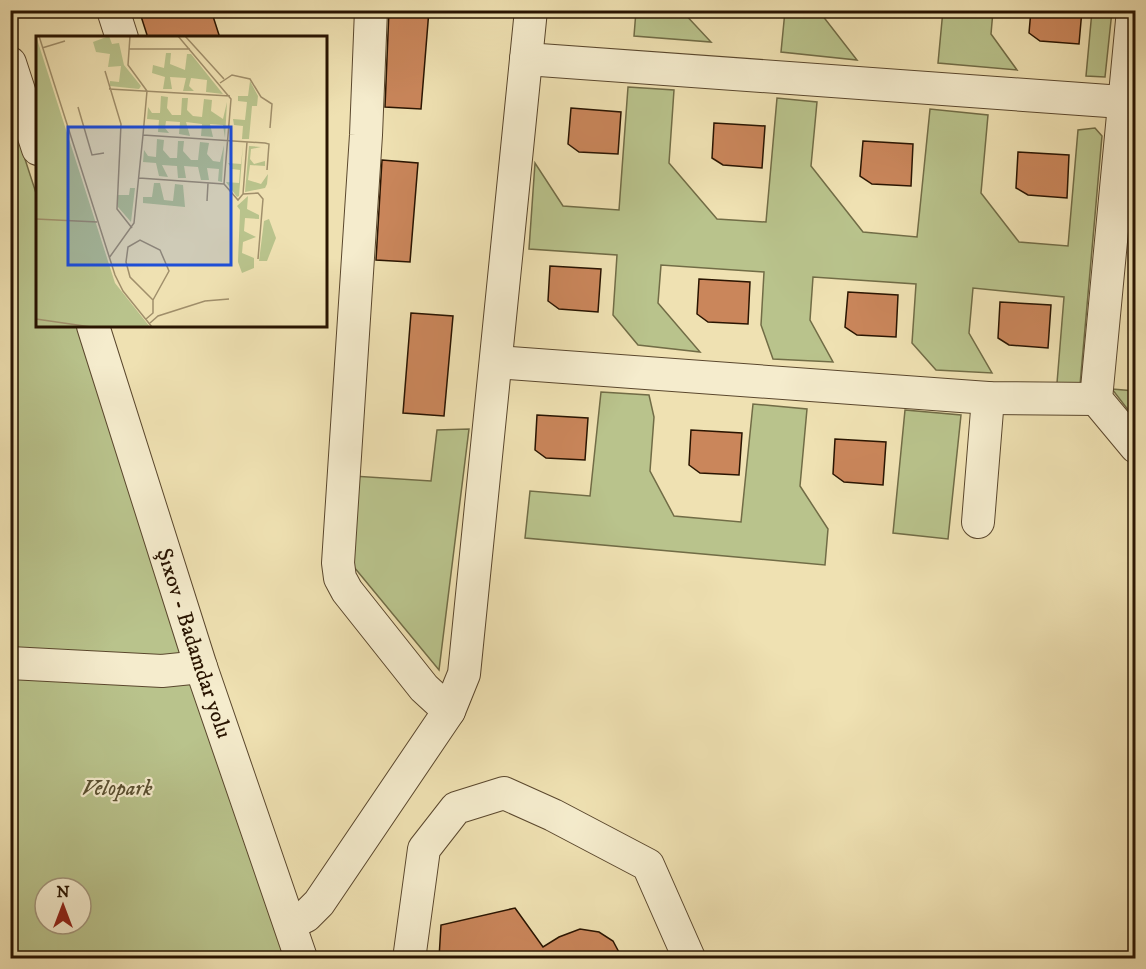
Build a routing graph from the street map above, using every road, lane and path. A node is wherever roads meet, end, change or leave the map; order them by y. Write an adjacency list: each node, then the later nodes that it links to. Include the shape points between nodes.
1 (113, 10): 5 (street)
2 (370, 10): 18 (street, via 366,135 338,564 347,591 424,688)
3 (531, 10): 6 (street)
4 (1133, 10): 8 (street)
5 (121, 36)
6 (526, 59): 8 (street); 11 (street)
7 (10, 63): 9 (street)
8 (1130, 103): 13 (street)
9 (36, 143)
10 (93, 327): 17 (street, Şıxov - Badamdar yolu)
11 (496, 362): 12 (street); 18 (street, via 464,674)
12 (988, 398): 13 (street); 15 (street)
13 (1096, 399): 14 (street)
14 (1136, 447)
15 (978, 522)
16 (10, 663): 17 (street, via 162,671)
17 (201, 667): 19 (street, Şıxov - Badamdar yolu)
18 (449, 711): 19 (street, via 319,903)
19 (290, 924): 20 (street, Şıxov - Badamdar yolu)
20 (301, 958)
21 (412, 958): 22 (street, via 424,849 456,808 504,793 648,866)
22 (689, 958)

